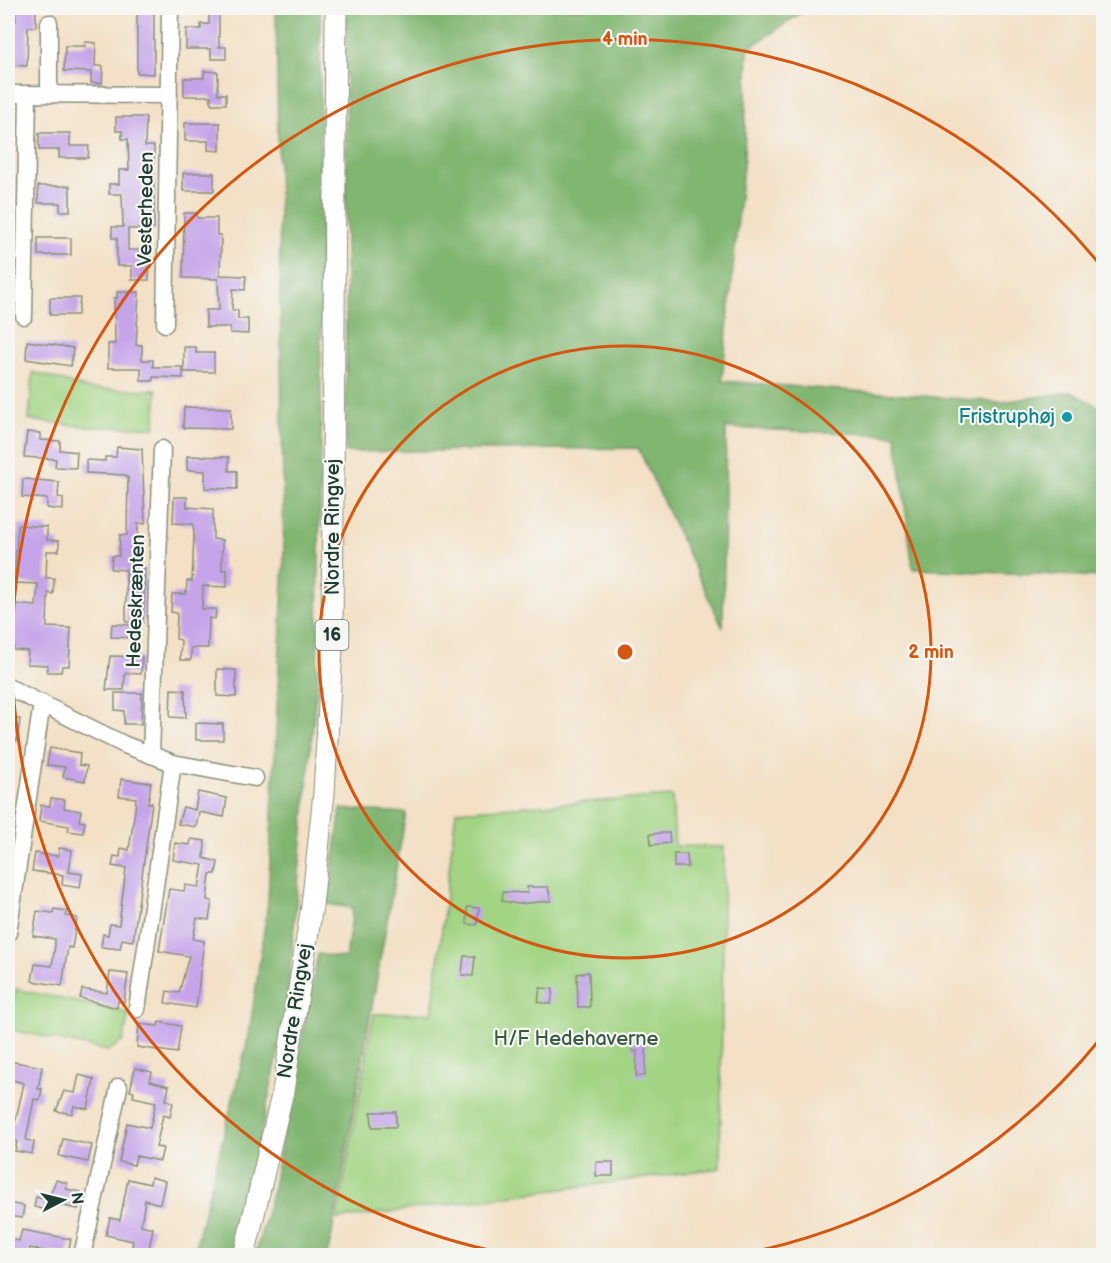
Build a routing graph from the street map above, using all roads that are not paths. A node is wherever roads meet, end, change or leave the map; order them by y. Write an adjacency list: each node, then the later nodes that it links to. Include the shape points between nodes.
1 (170, 8): 7 (street, Vesterheden)
2 (336, 8): 20 (main road, Nordre Ringvej / 16, via 332,649 324,793 312,906 283,1091)
3 (50, 23): 6 (street)
4 (8, 94): 5 (street)
5 (28, 94): 6 (street); 8 (street)
6 (49, 94): 7 (street)
7 (169, 95): 9 (street, Vesterheden)
8 (24, 316)
9 (165, 324)
10 (162, 449): 13 (street, Hedeskrænten)
11 (8, 687): 12 (street)
12 (42, 703): 13 (street); 16 (street)
13 (151, 755): 14 (street)
14 (173, 764): 15 (street); 17 (street)
15 (255, 778)
16 (8, 933)
17 (137, 1008)
18 (119, 1087): 19 (street)
19 (82, 1256)
20 (244, 1256)

